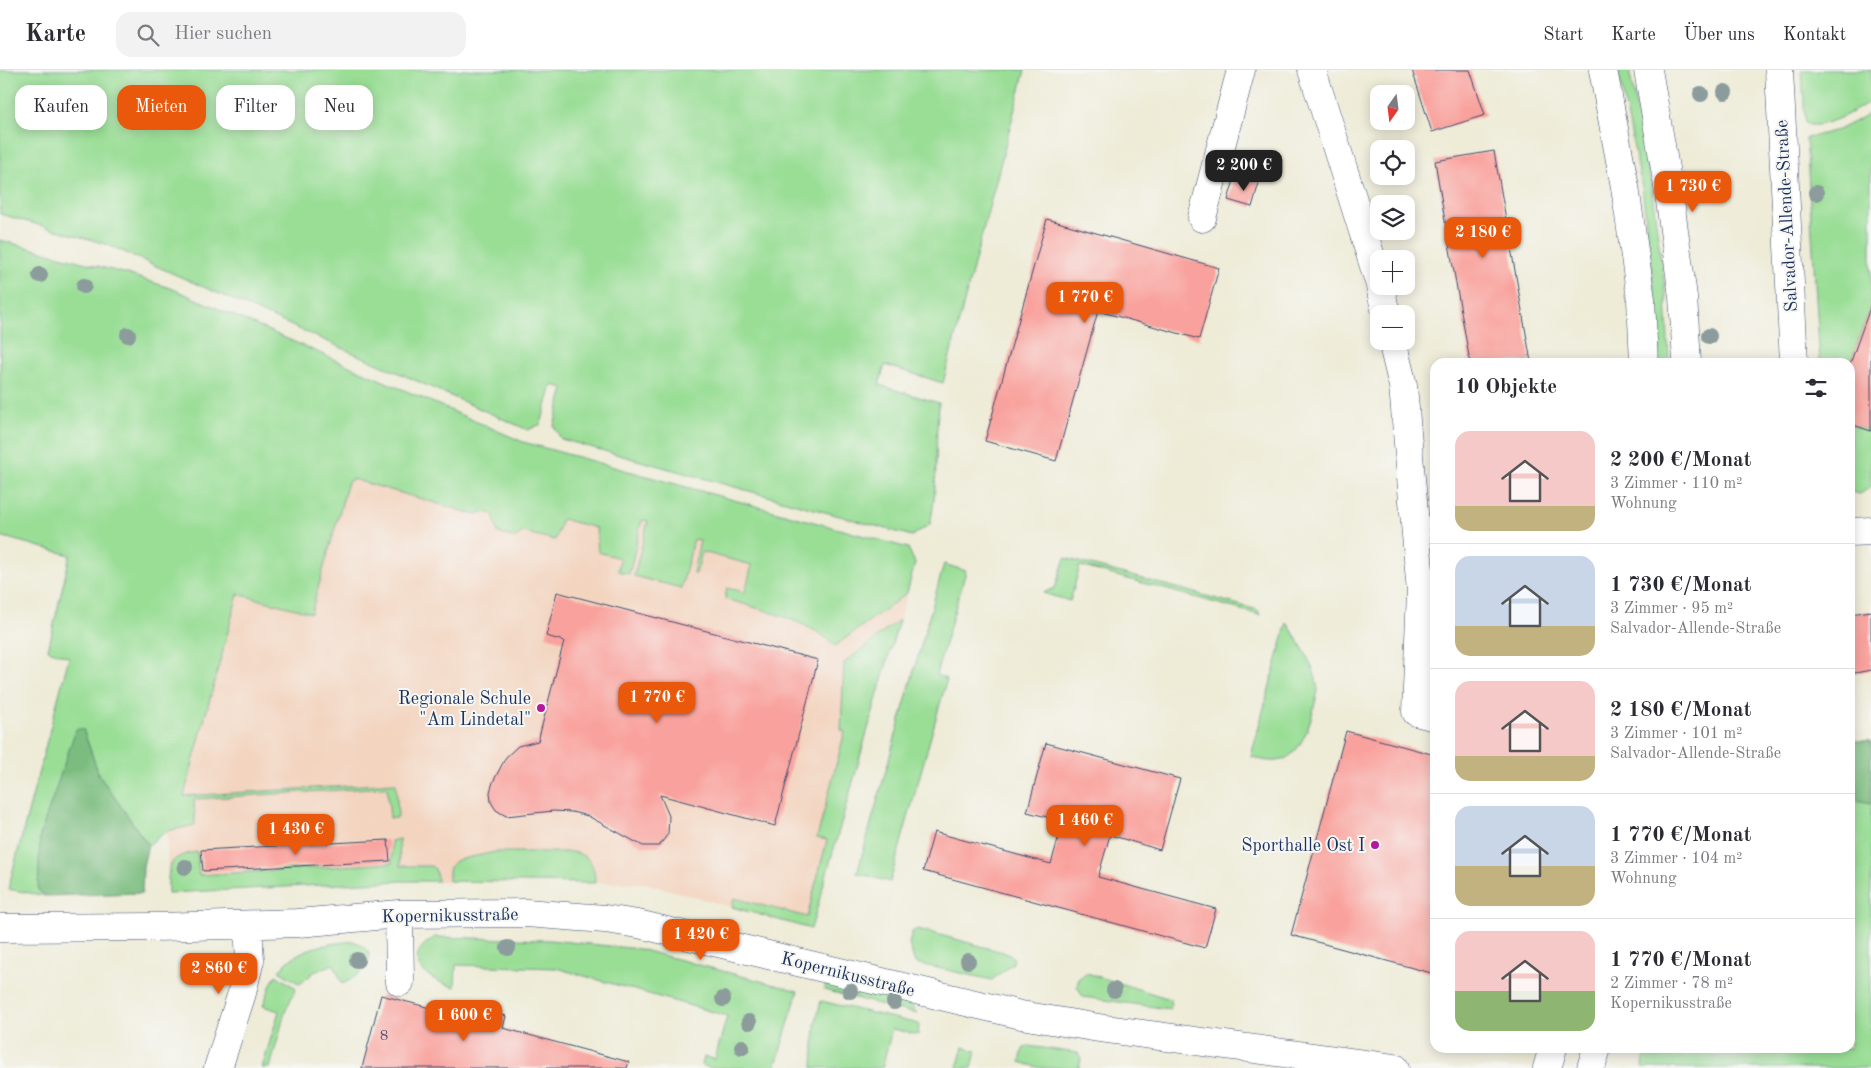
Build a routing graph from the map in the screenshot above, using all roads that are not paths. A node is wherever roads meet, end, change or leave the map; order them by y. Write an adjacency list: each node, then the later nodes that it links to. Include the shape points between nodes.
1 (1241, 70): 6 (street)
2 (1312, 70): 7 (street)
3 (1603, 70): 9 (street, via 1625,187 1639,290)
4 (1648, 70): 10 (street, via 1684,297)
5 (1779, 70): 11 (street, Salvador-Allende-Straße)
6 (1202, 218)
7 (1370, 254)
8 (1394, 350): 14 (street, via 1403,386 1421,592 1416,712)
9 (1644, 358)
10 (1687, 358)
11 (1794, 358)
12 (1871, 531): 13 (street)
13 (1855, 532)
14 (1430, 716)
15 (399, 914): 16 (street, Kopernikusstraße); 18 (street); 22 (street, Kopernikusstraße, via 526,913 638,924 876,969 1021,1015)
16 (248, 925): 17 (street, Kopernikusstraße); 21 (street, via 250,960)
17 (0, 928)
18 (400, 982)
19 (1552, 1053): 23 (street)
20 (1596, 1053): 24 (street)
21 (218, 1068)
22 (1395, 1068)
23 (1547, 1068)
24 (1591, 1068)

